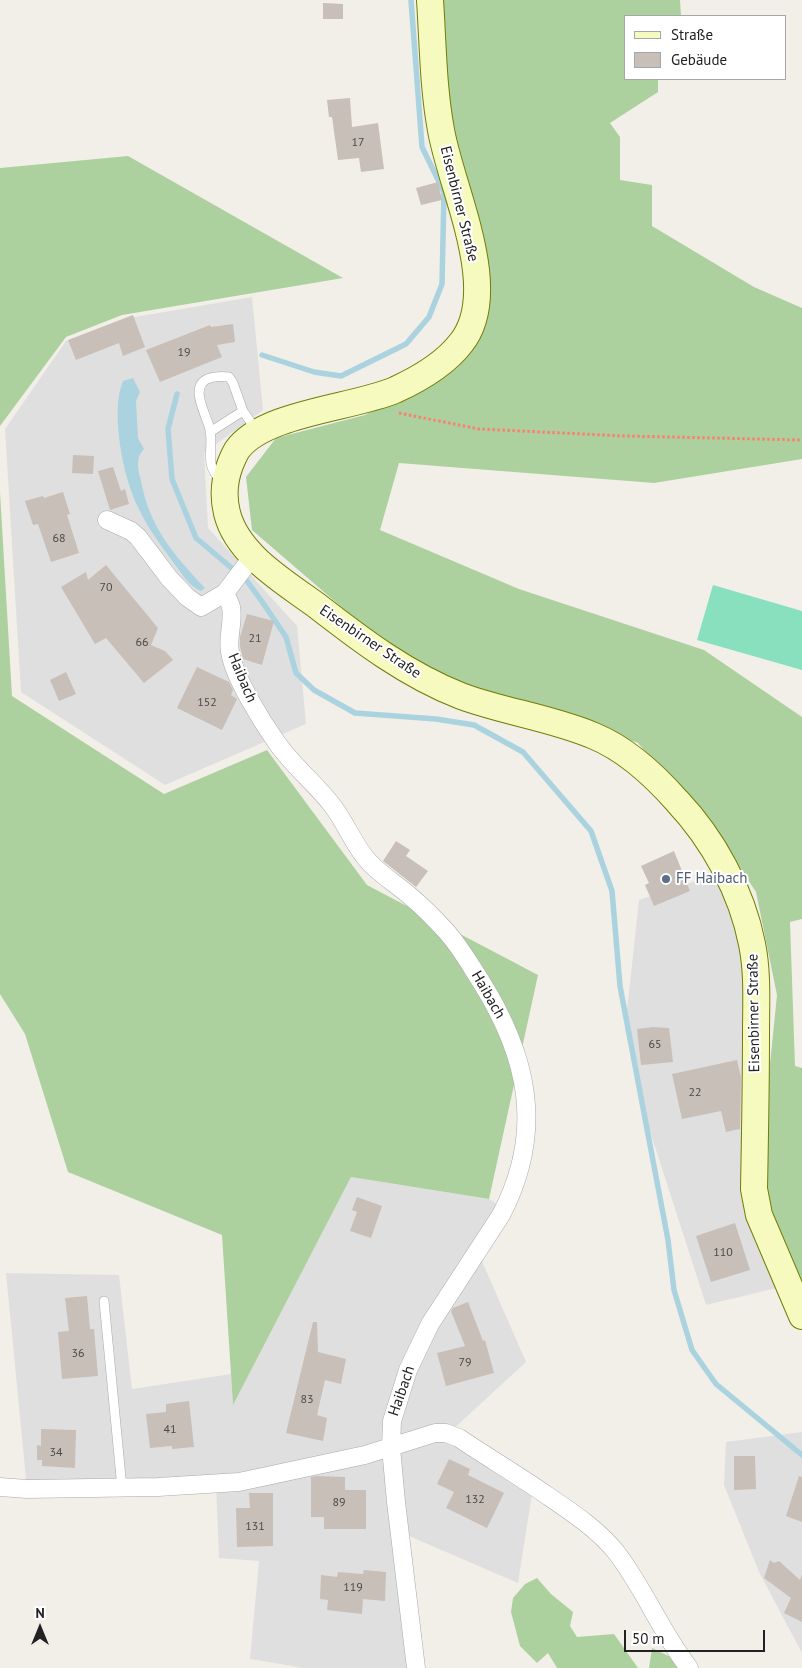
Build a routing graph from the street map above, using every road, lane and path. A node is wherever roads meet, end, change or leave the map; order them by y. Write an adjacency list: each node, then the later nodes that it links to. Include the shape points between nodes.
1 (430, 0): 3 (main road, Eisenbirner Straße, via 435,94 441,135 470,235 476,269 478,296 472,324 450,356 394,390 277,422)
2 (391, 411): 5 (path, via 479,429)
3 (250, 421): 4 (lane); 4 (lane, via 229,377 220,375 205,379 198,390); 6 (main road, Eisenbirner Straße, via 246,441 237,451)
4 (210, 432): 6 (lane, via 211,468)
5 (802, 440)
6 (225, 482): 8 (main road, Eisenbirner Straße, via 224,502 228,519)
7 (107, 520): 9 (street, via 138,537 169,578 201,607)
8 (247, 563): 9 (street); 11 (main road, Eisenbirner Straße, via 284,582 383,655 426,681 487,705 591,734 614,746 665,788 705,835 742,908 753,948 756,985 754,1189 759,1215)
9 (227, 589): 12 (street, Haibach, via 231,607 230,655 261,720 290,760 331,804 368,860 446,930 504,1022 520,1064 526,1135 518,1177 501,1215 430,1324 418,1348 396,1404)
10 (104, 1301): 14 (lane)
11 (802, 1316)
12 (391, 1448): 14 (street, via 239,1482); 15 (street, Haibach); 16 (street, via 424,1435 446,1433 459,1438 576,1515 598,1533 632,1574)
13 (0, 1487): 14 (street)
14 (122, 1488)
15 (416, 1668)
16 (689, 1668)

